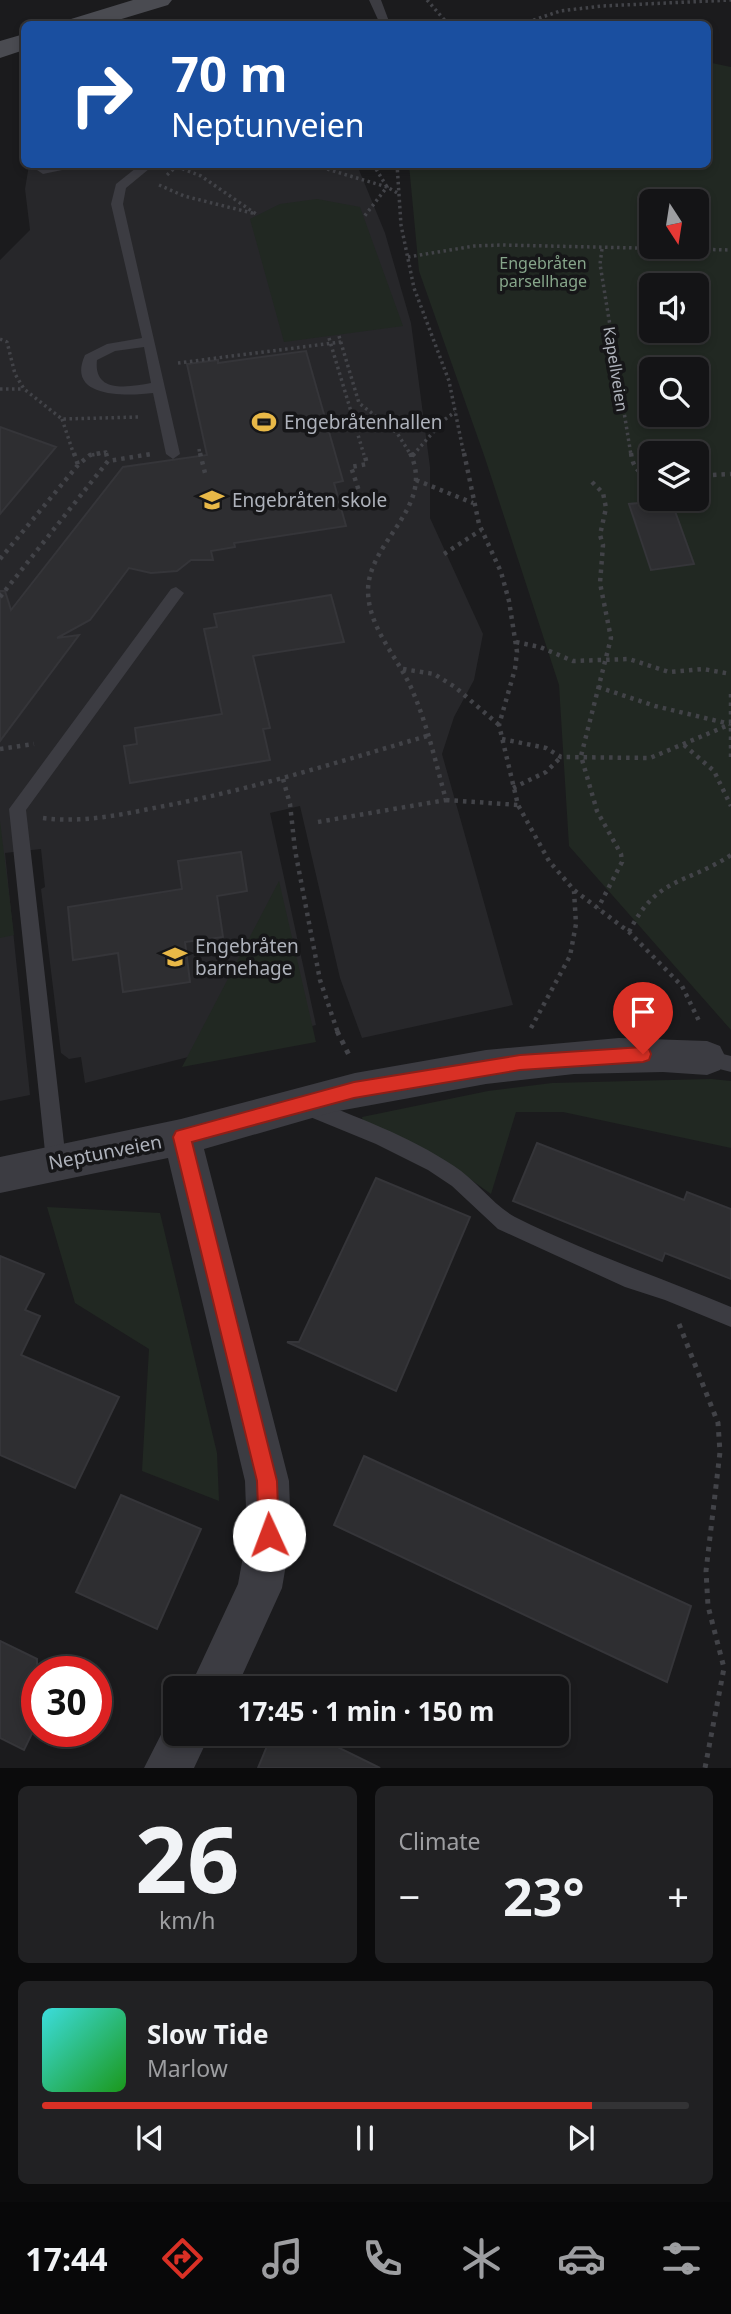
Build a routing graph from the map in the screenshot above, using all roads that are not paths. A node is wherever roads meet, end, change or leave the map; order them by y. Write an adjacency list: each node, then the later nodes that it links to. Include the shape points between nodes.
1 (159, 0): 3 (street)
2 (375, 0): 4 (lane)
3 (90, 21)
4 (384, 21)
5 (21, 43): 6 (street)
6 (0, 50)
7 (57, 168): 9 (lane)
8 (144, 168): 10 (lane, via 120,187 117,204)
9 (43, 170)
10 (150, 342): 11 (lane); 11 (lane, via 100,352 90,358 88,376 94,385 110,390)
11 (159, 387): 12 (lane)
12 (173, 454)
13 (176, 593): 17 (lane, via 17,809)
14 (713, 1051): 15 (street, Neptunveien, via 520,1063 354,1090)
15 (301, 1104): 16 (street, Neptunveien); 19 (lane, via 435,1164 505,1222 632,1280)
16 (182, 1137): 17 (street, Neptunveien); 20 (street, via 267,1481 269,1535 260,1588)
17 (56, 1161): 18 (street, Neptunveien)
18 (0, 1175)
19 (731, 1317)
20 (219, 1676)
21 (180, 1746): 22 (street)
22 (168, 1768)

